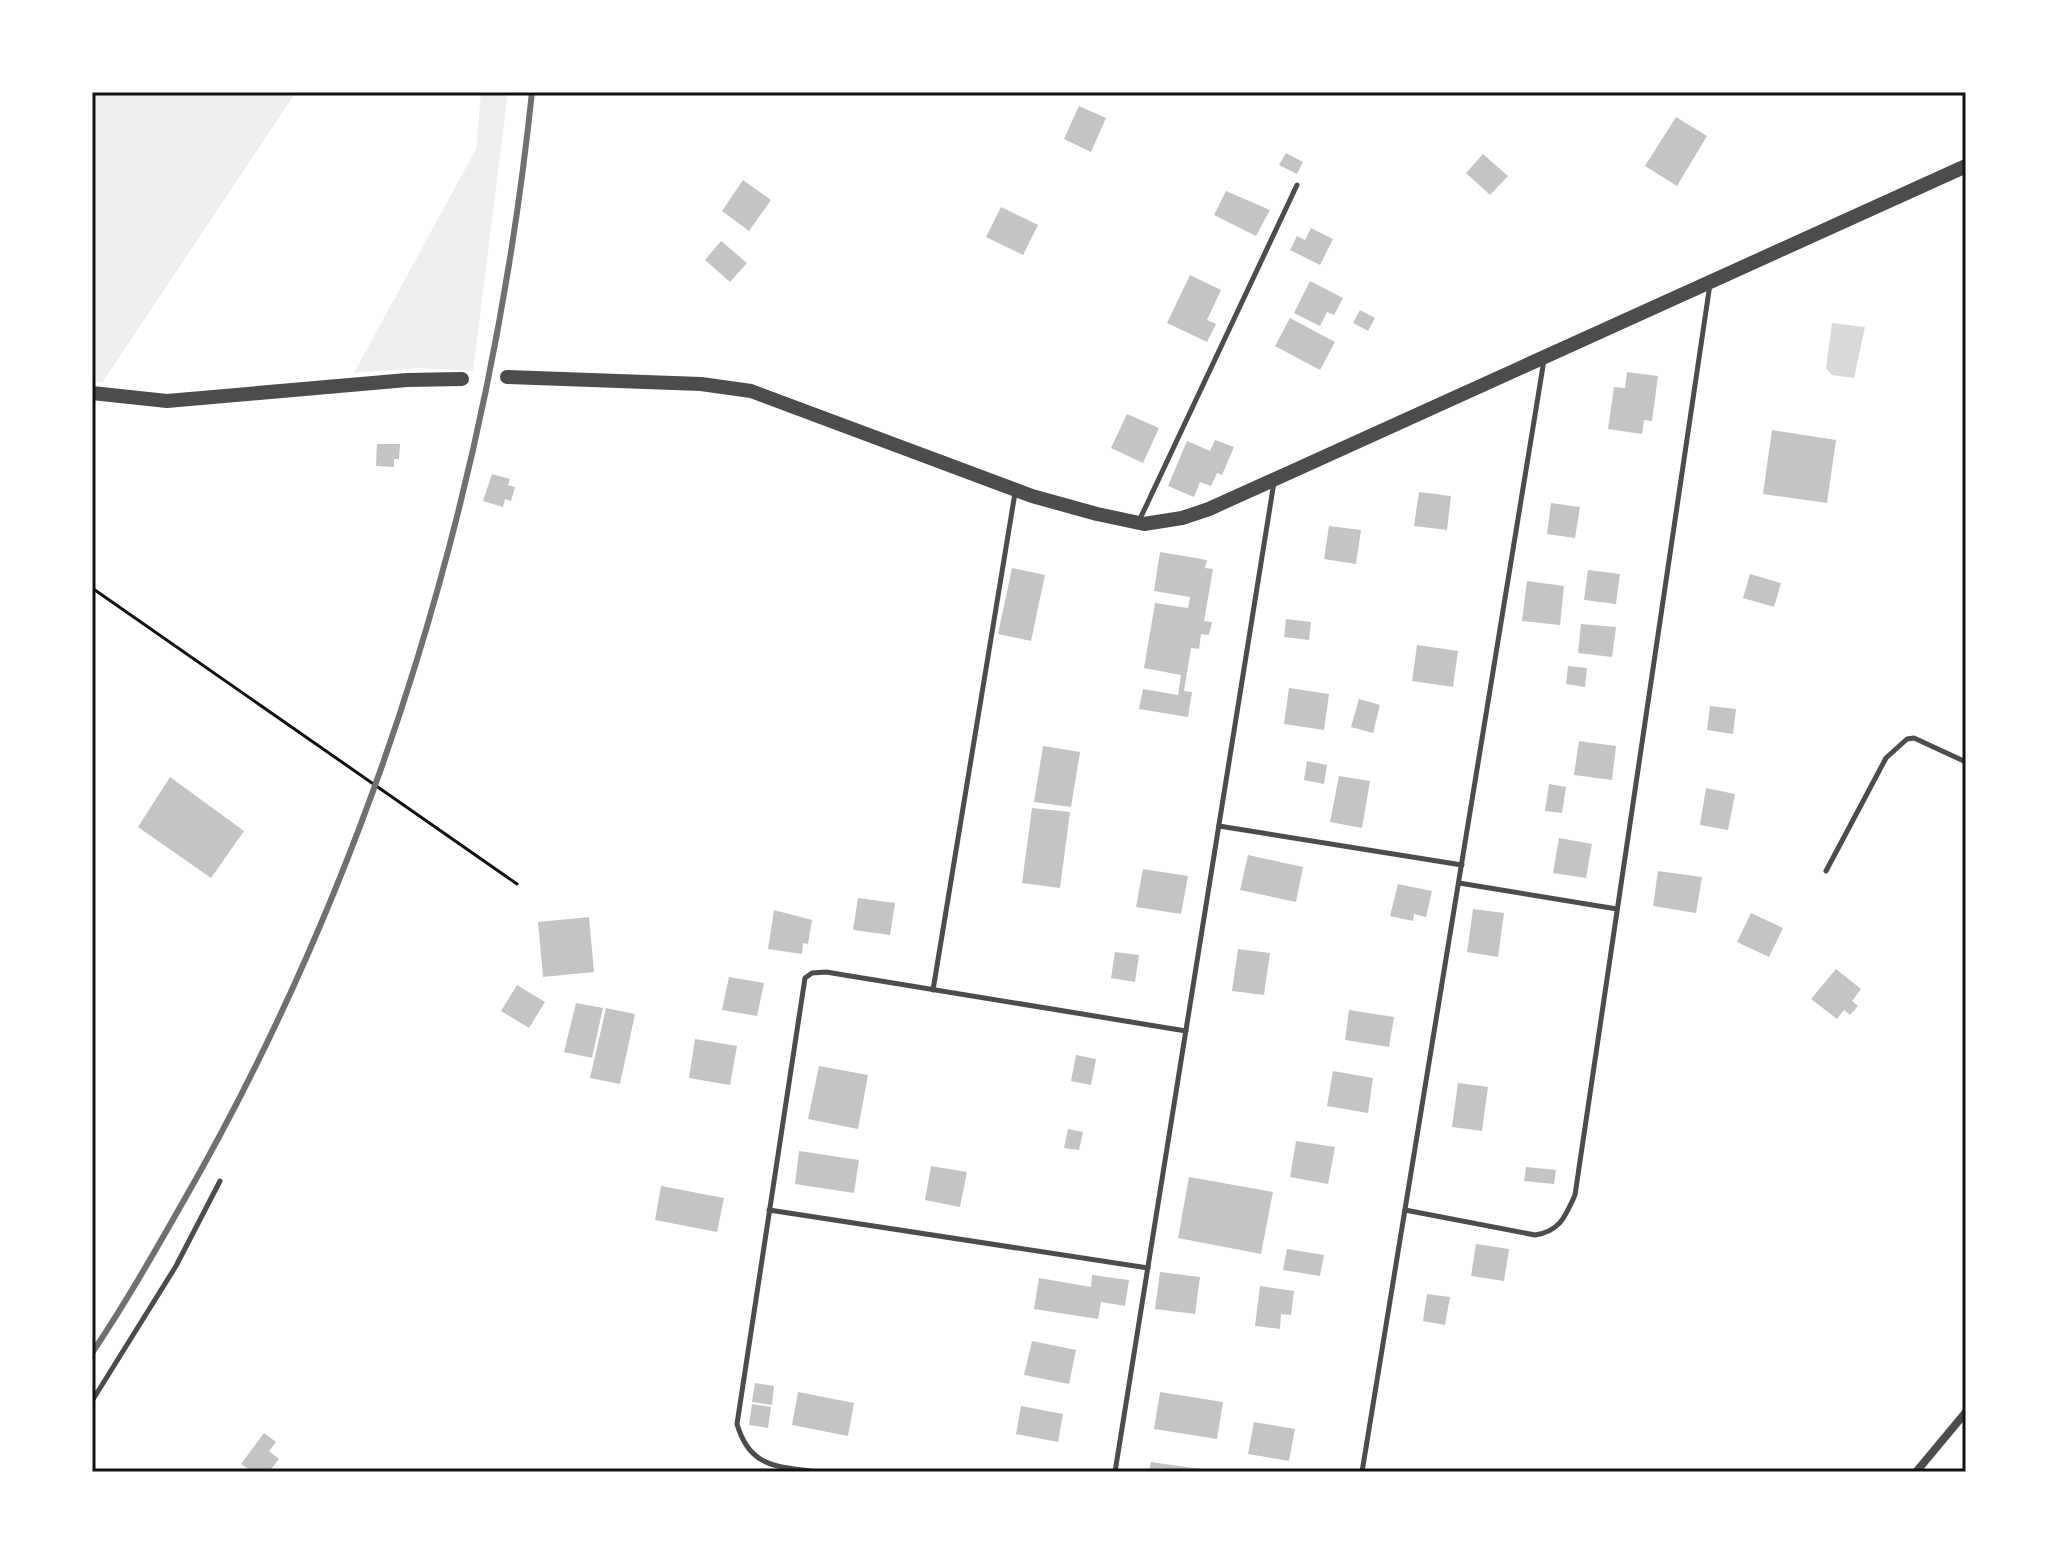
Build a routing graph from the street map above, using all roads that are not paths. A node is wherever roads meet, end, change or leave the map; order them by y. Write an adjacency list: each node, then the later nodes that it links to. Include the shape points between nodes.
1 (1966, 166): 3 (street)
2 (1297, 185): 10 (lane)
3 (1710, 283): 4 (street); 16 (lane)
4 (1544, 357): 8 (street); 13 (lane)
5 (507, 377): 9 (street, via 701,384 751,391)
6 (462, 379): 7 (street, via 167,401)
7 (92, 393)
8 (1274, 478): 10 (street, via 1182,518); 12 (lane)
9 (1015, 490): 10 (street); 17 (lane)
10 (1138, 523)
11 (1966, 762): 14 (lane, via 1914,738 1893,749)
12 (1219, 826): 13 (lane); 18 (lane)
13 (1462, 865): 15 (lane)
14 (1826, 871)
15 (1459, 883): 16 (lane); 21 (lane)
16 (1617, 909): 21 (lane, via 1575,1195 1564,1220 1552,1232 1535,1235)
17 (933, 990): 18 (lane); 20 (lane, via 826,972 805,978)
18 (1186, 1031): 22 (lane)
19 (220, 1181): 23 (lane, via 176,1266)
20 (769, 1210): 22 (lane); 25 (lane, via 737,1424 742,1440 761,1462)
21 (1405, 1210): 27 (lane)
22 (1148, 1268): 26 (lane)
23 (92, 1401)
24 (1966, 1412): 28 (street)
25 (818, 1472)
26 (1115, 1472)
27 (1362, 1472)
28 (1916, 1472)

